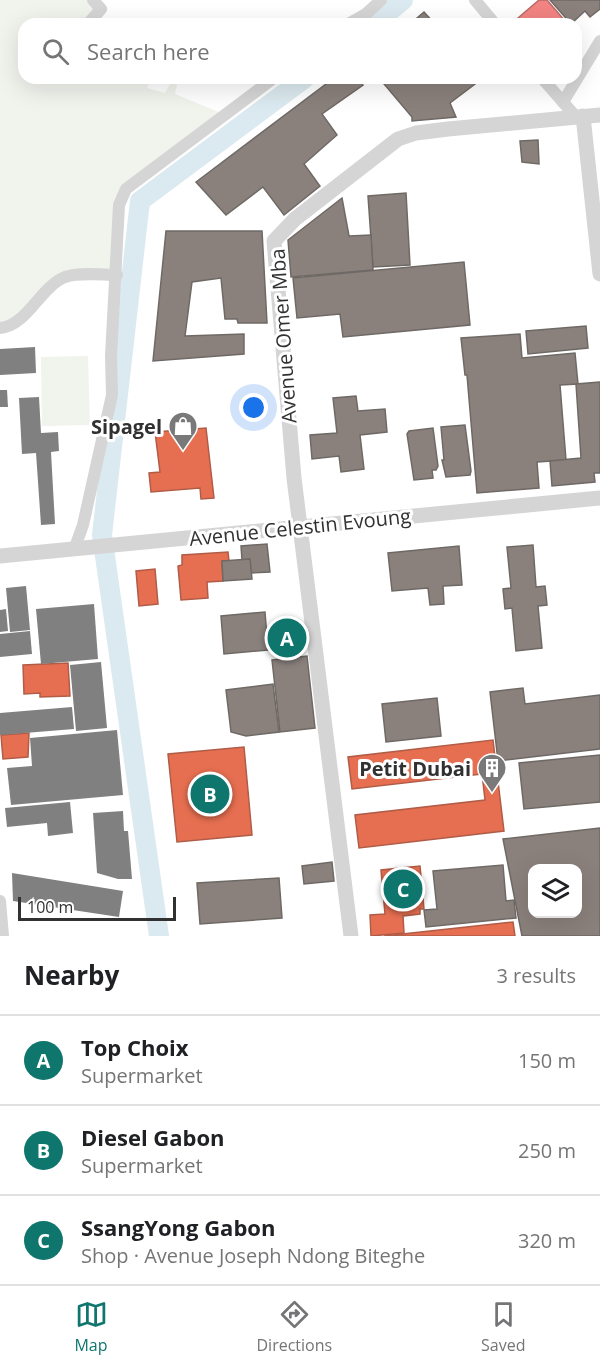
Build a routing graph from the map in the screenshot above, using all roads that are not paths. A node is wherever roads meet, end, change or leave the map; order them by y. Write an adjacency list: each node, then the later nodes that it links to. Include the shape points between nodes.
1 (93, 0): 4 (street, via 101,9)
2 (381, 0): 5 (street)
3 (474, 0): 6 (street)
4 (93, 18)
5 (359, 18)
6 (490, 18)
7 (600, 41): 8 (street)
8 (582, 71)
9 (266, 84): 16 (street, via 126,189 119,205)
10 (547, 84): 12 (street)
11 (574, 84): 12 (street)
12 (563, 102): 14 (street)
13 (600, 115): 14 (street, Avenue Omer Mba)
14 (580, 116): 15 (street); 19 (street, Avenue Omer Mba, via 416,133 398,139 278,235 274,241 276,279)
15 (600, 274)
16 (117, 275): 17 (street, via 66,277 10,327); 20 (street, via 112,395)
17 (0, 328)
18 (600, 498): 19 (street, Avenue Celestin Evoung)
19 (301, 527): 20 (street, Avenue Celestin Evoung); 24 (street, Avenue Omer Mba)
20 (81, 549): 21 (street, Avenue Celestin Evoung)
21 (0, 556)
22 (0, 901): 23 (street)
23 (3, 936)
24 (351, 936)

